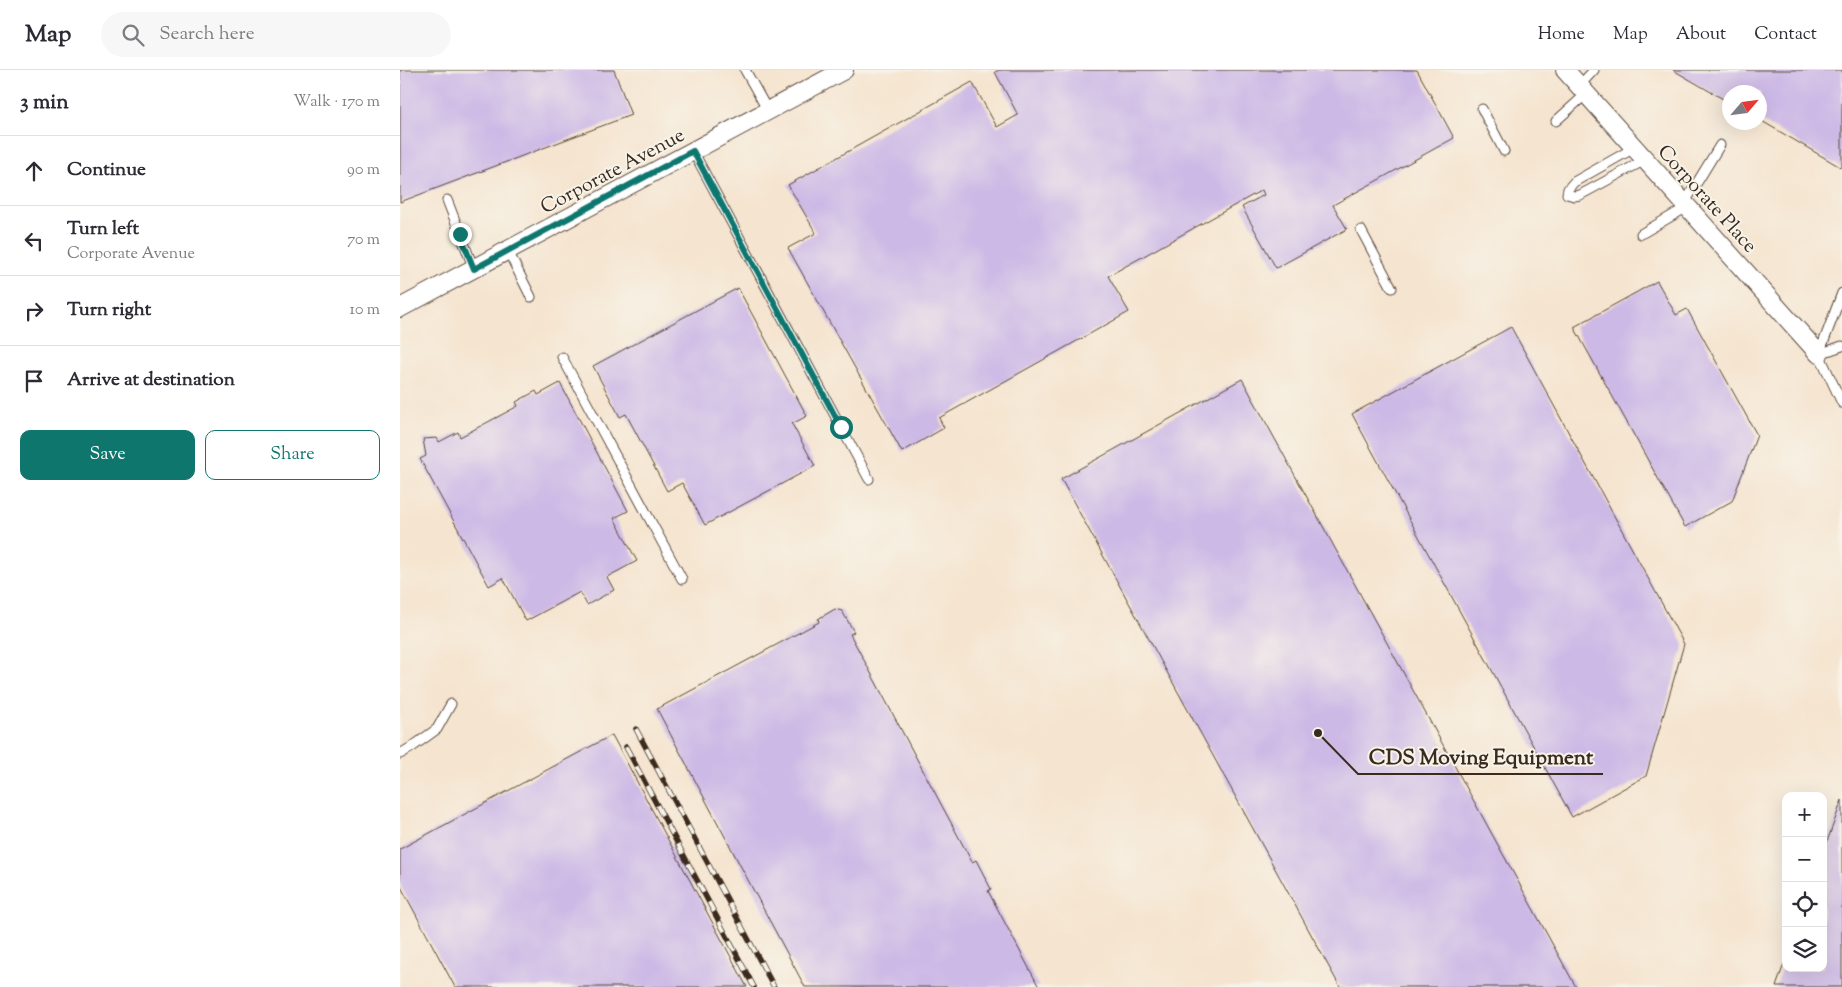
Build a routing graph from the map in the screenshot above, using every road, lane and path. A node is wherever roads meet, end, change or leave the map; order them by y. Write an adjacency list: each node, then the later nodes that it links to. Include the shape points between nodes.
1 (745, 70): 8 (lane)
2 (844, 70): 5 (street, Corporate Avenue)
3 (1565, 70): 6 (street, Corporate Place)
4 (1594, 70): 6 (lane)
5 (822, 75): 8 (street, Corporate Avenue)
6 (1582, 90): 9 (lane); 13 (street, Corporate Place)
7 (1482, 109): 12 (lane)
8 (768, 111): 11 (street, Corporate Avenue)
9 (1556, 121)
10 (1720, 145): 15 (lane)
11 (693, 151): 18 (street, Corporate Avenue); 28 (lane)
12 (1504, 151)
13 (1640, 154): 13 (lane, via 1579,179 1567,194 1585,193); 15 (street, Corporate Place)
14 (447, 200): 19 (lane)
15 (1685, 206): 17 (lane); 25 (street, Corporate Place)
16 (1362, 230): 20 (lane)
17 (1641, 234)
18 (508, 250): 19 (street, Corporate Avenue); 22 (lane)
19 (474, 269): 23 (street, Corporate Avenue)
20 (1392, 288)
21 (1842, 293): 25 (lane)
22 (531, 296)
23 (400, 308)
24 (1842, 346): 25 (lane)
25 (1819, 354): 27 (lane)
26 (562, 357): 29 (lane)
27 (1842, 403)
28 (869, 479)
29 (682, 579)
30 (452, 704): 31 (lane, via 437,729)
31 (400, 754)

